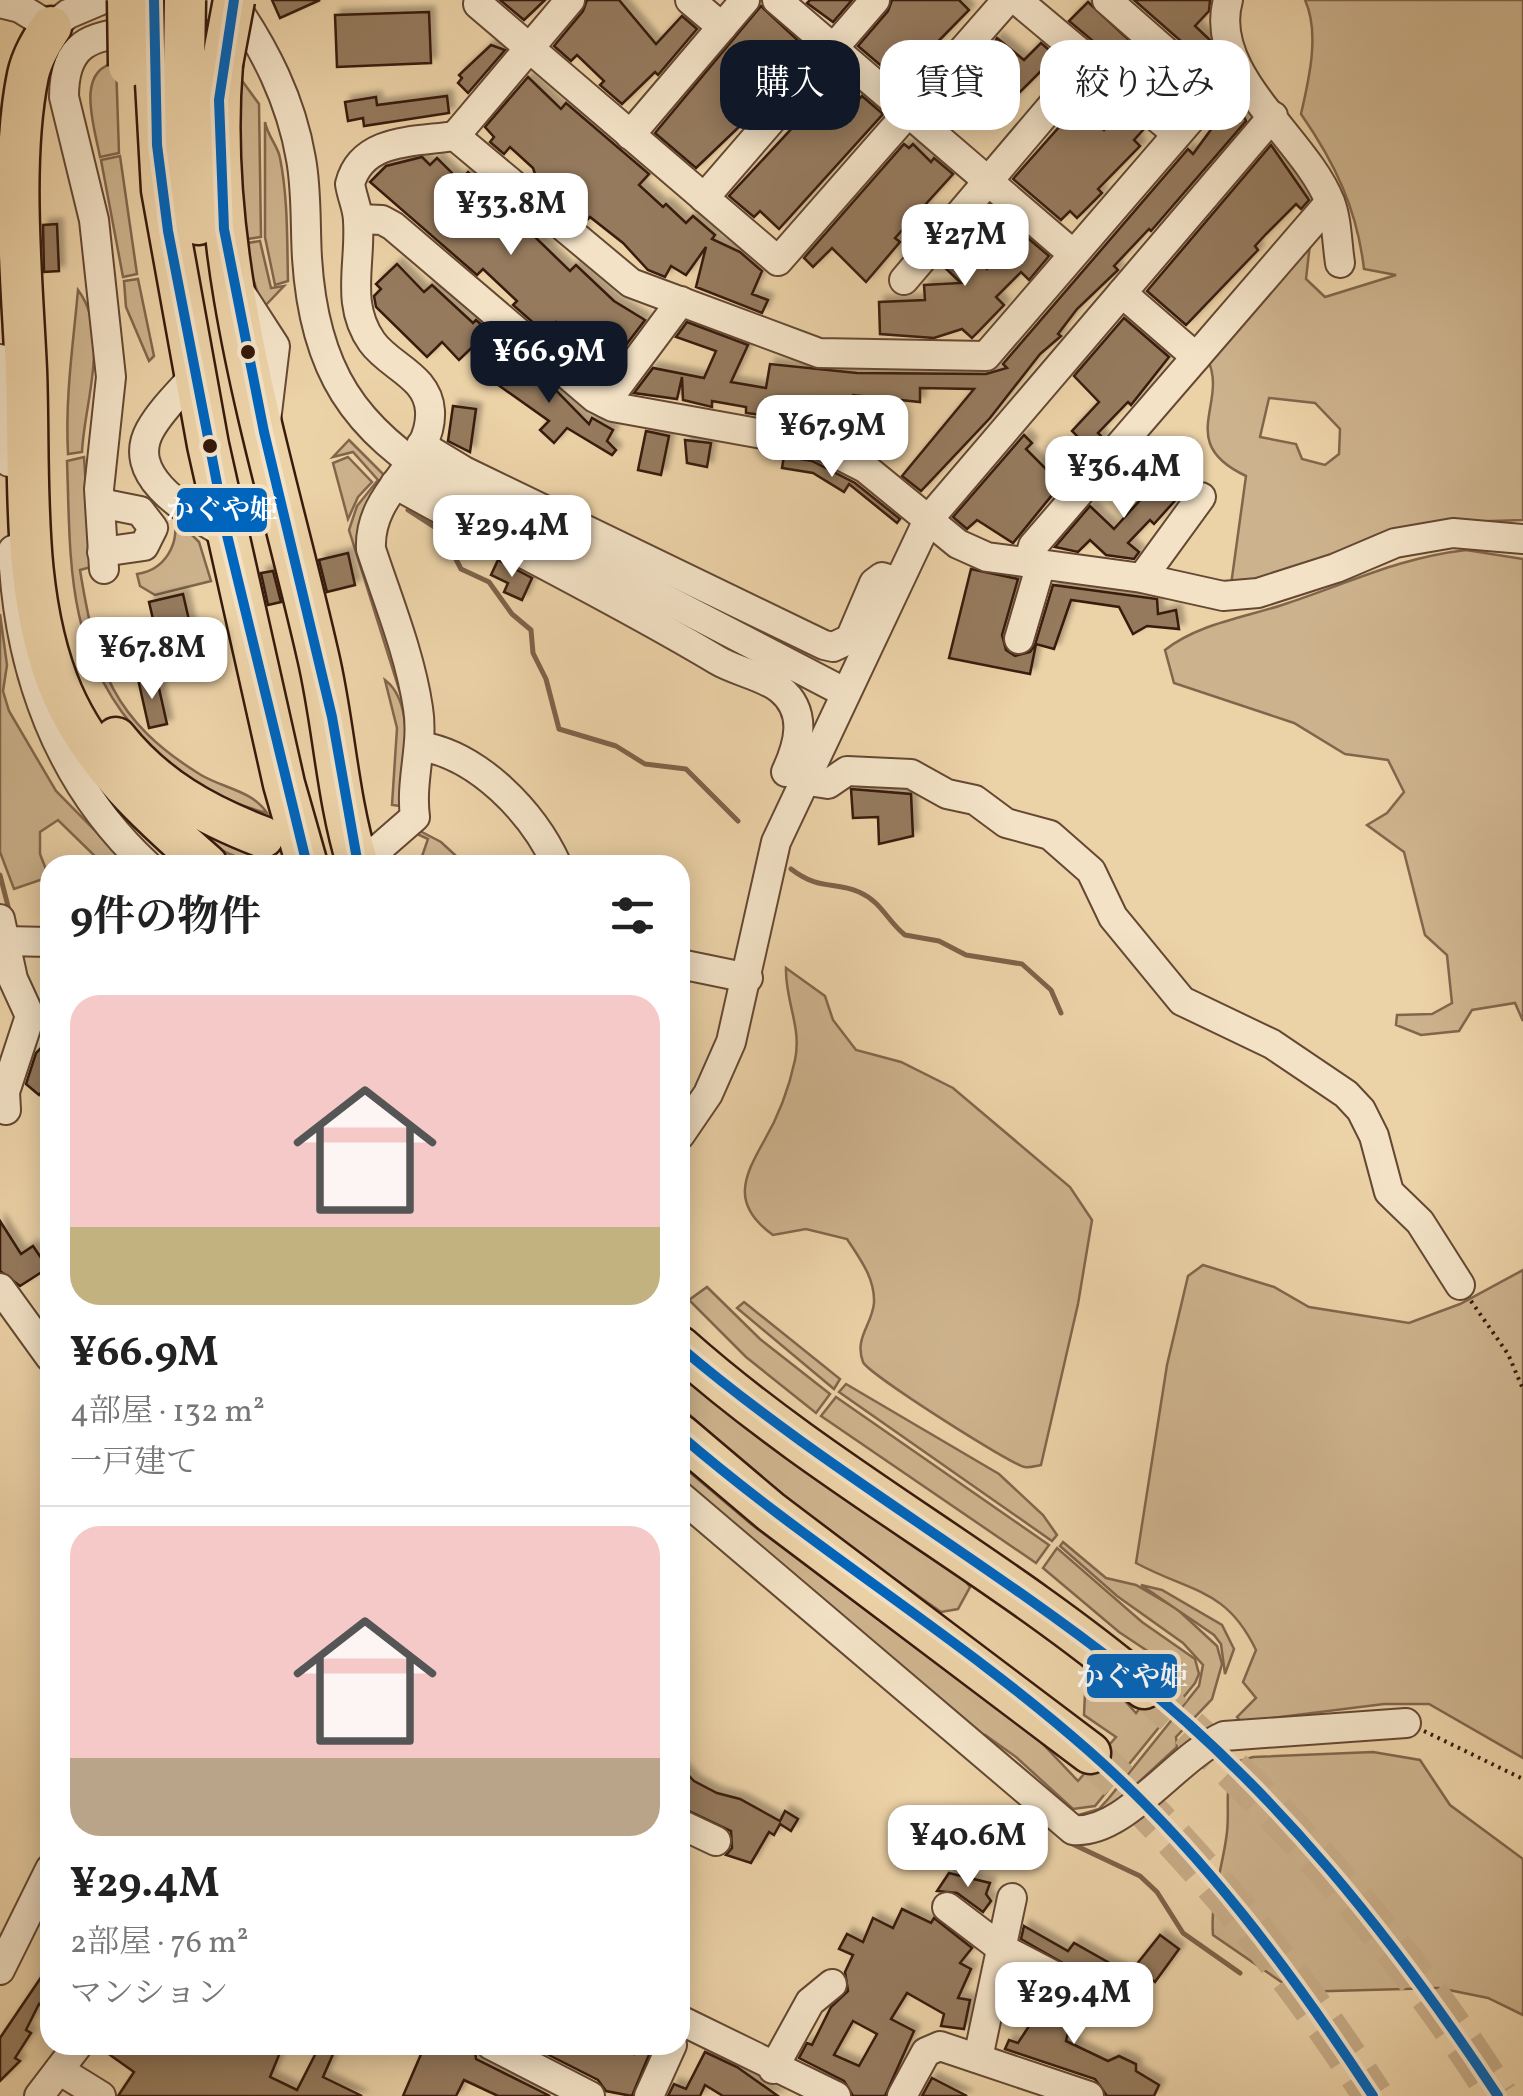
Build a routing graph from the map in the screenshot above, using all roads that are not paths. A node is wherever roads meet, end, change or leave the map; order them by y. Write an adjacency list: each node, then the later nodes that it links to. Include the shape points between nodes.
1 (101, 0): 18 (street)
2 (128, 0): 27 (highway, bridge)
3 (154, 0): 27 (highway)
4 (185, 0): 27 (highway, bridge)
5 (210, 0): 58 (street, via 165,26 95,37 79,49 64,76 94,220 112,376)
6 (232, 0): 27 (highway, bridge); 56 (street, via 263,49 294,127 306,195 312,306 323,352 364,423)
7 (690, 0): 19 (street)
8 (745, 0): 19 (street)
9 (777, 0): 20 (street)
10 (874, 0): 21 (street)
11 (1007, 0): 22 (street)
12 (1017, 0): 23 (street)
13 (1107, 0): 24 (street)
14 (1228, 0): 25 (street)
15 (566, 2): 26 (street)
16 (0, 4): 18 (street)
17 (478, 4): 26 (street)
18 (50, 27): 31 (highway, via 33,58)
19 (722, 27): 39 (street)
20 (823, 40)
21 (839, 40)
22 (973, 40)
23 (1065, 40)
24 (1153, 40)
25 (1229, 40)
26 (530, 47): 39 (street); 41 (street)
27 (172, 65): 53 (highway, via 162,190); 55 (highway, via 210,288); 55 (highway, via 219,171)
28 (860, 72): 30 (street)
29 (1250, 86): 32 (street)
30 (880, 89)
31 (26, 99): 69 (highway, via 40,197 52,549 68,647 90,701 146,770 190,804); 71 (highway, via 19,197 42,626 60,690 93,750)
32 (1273, 116): 44 (street); 49 (street)
33 (1040, 119): 42 (street)
34 (762, 130): 43 (street)
35 (895, 130): 43 (street, via 778,261)
36 (928, 130): 42 (street)
37 (1172, 130): 40 (street)
38 (1180, 130): 40 (street)
39 (630, 134): 43 (street)
40 (1177, 134): 46 (street)
41 (454, 136): 45 (street, via 366,155 350,184); 50 (street, via 631,283)
42 (987, 181): 46 (street); 48 (street)
43 (704, 198)
44 (1330, 202): 47 (street); 51 (street)
45 (358, 219): 54 (street, via 393,226); 56 (street, via 359,316 371,340 429,401 428,430)
46 (1073, 254): 50 (street, via 986,356 819,353)
47 (1340, 263)
48 (904, 280)
49 (1122, 293): 51 (street); 59 (street)
50 (682, 301): 54 (street)
51 (1196, 357): 62 (street, via 1033,546)
52 (0, 359): 70 (street, via 24,656 85,796)
53 (190, 380): 60 (highway); 60 (street, via 149,431 147,464 174,502)
54 (605, 403): 59 (street, via 818,444 864,468)
55 (264, 432): 73 (highway, via 332,717)
56 (408, 464): 64 (street, via 464,470 832,647 850,640 874,583); 66 (street); 67 (street, via 370,526 371,549 406,656); 79 (street, via 461,523 657,623 733,670 779,688 797,714 800,740 757,841 738,925)
57 (1201, 497): 63 (street)
58 (100, 503): 58 (street, via 104,561 144,546 153,528 140,511)
59 (928, 520): 62 (street, via 987,557); 64 (street)
60 (227, 535): 72 (highway)
61 (1523, 539): 63 (street, via 1453,533 1395,542 1258,594 1223,596)
62 (1034, 563): 63 (street); 65 (street)
63 (1142, 578)
64 (898, 582): 66 (street)
65 (1019, 639)
66 (844, 692): 68 (street)
67 (420, 746): 74 (street, via 411,790 415,817); 75 (street, via 444,750 496,787 528,818)
68 (802, 780): 79 (street, via 772,858); 82 (street, via 828,784 846,771 911,774 974,800 1006,823 1050,835 1091,871 1113,917 1182,1001 1272,1044 1361,1110 1390,1192 1420,1222)
69 (263, 837)
70 (137, 855)
71 (196, 855)
72 (305, 855)
73 (357, 855)
74 (371, 855)
75 (551, 855)
76 (2, 930): 77 (street); 80 (street, via 13,980 30,1016 5,1092)
77 (40, 940)
78 (690, 966): 79 (street)
79 (741, 977): 81 (street, via 720,1069)
80 (6, 1110)
81 (690, 1118)
82 (1460, 1285)
83 (0, 1288): 85 (street)
84 (690, 1333): 89 (highway, via 770,1410)
85 (40, 1343)
86 (690, 1355): 89 (highway, via 770,1422)
87 (690, 1444): 92 (highway, via 770,1512)
88 (690, 1504): 91 (street, via 1073,1830 1109,1824 1199,1747 1224,1736)
89 (953, 1549): 90 (highway)
90 (1144, 1688)
91 (1406, 1723)
92 (1090, 1752)
93 (690, 1829): 94 (street)
94 (716, 1841)
95 (40, 1889): 99 (street)
96 (1012, 1898): 98 (street)
97 (947, 1907): 98 (street)
98 (1001, 1948): 101 (street); 106 (street)
99 (0, 1970)
100 (832, 1984): 107 (street, via 810,2002)
101 (1070, 1984)
102 (690, 2033): 107 (street)
103 (70, 2055): 108 (street)
104 (510, 2055): 112 (street)
105 (666, 2055): 113 (street)
106 (978, 2058): 109 (street); 115 (street, via 933,2046)
107 (773, 2069): 114 (street)
108 (58, 2070): 110 (street); 111 (street)
109 (1084, 2095)
110 (39, 2096)
111 (100, 2096)
112 (590, 2096)
113 (648, 2096)
114 (836, 2096)
115 (902, 2096)

